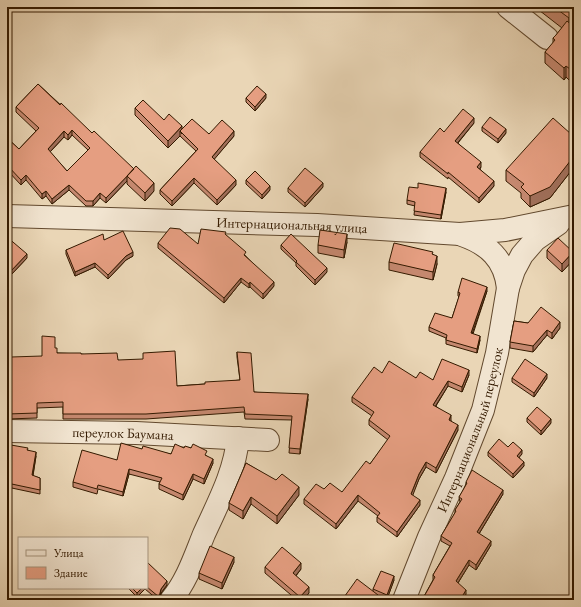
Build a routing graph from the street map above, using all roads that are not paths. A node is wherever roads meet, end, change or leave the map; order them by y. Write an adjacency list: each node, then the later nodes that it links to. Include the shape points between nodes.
1 (508, 7): 2 (street)
2 (546, 38)
3 (7, 216): 5 (street, Интернациональная улица, via 301,225)
4 (574, 217): 5 (street, Интернациональная улица, via 505,230); 6 (street, Интернациональная улица, via 540,236)
5 (460, 234): 7 (street, via 473,239 494,255 507,277)
6 (522, 255): 7 (street, Интернациональный переулок)
7 (508, 288): 12 (street, Интернациональный переулок, via 497,353 483,410)
8 (7, 431): 9 (street, переулок Баумана)
9 (238, 438): 10 (street, переулок Баумана); 11 (street, via 232,470 186,575)
10 (268, 440)
11 (171, 600)
12 (404, 600)

